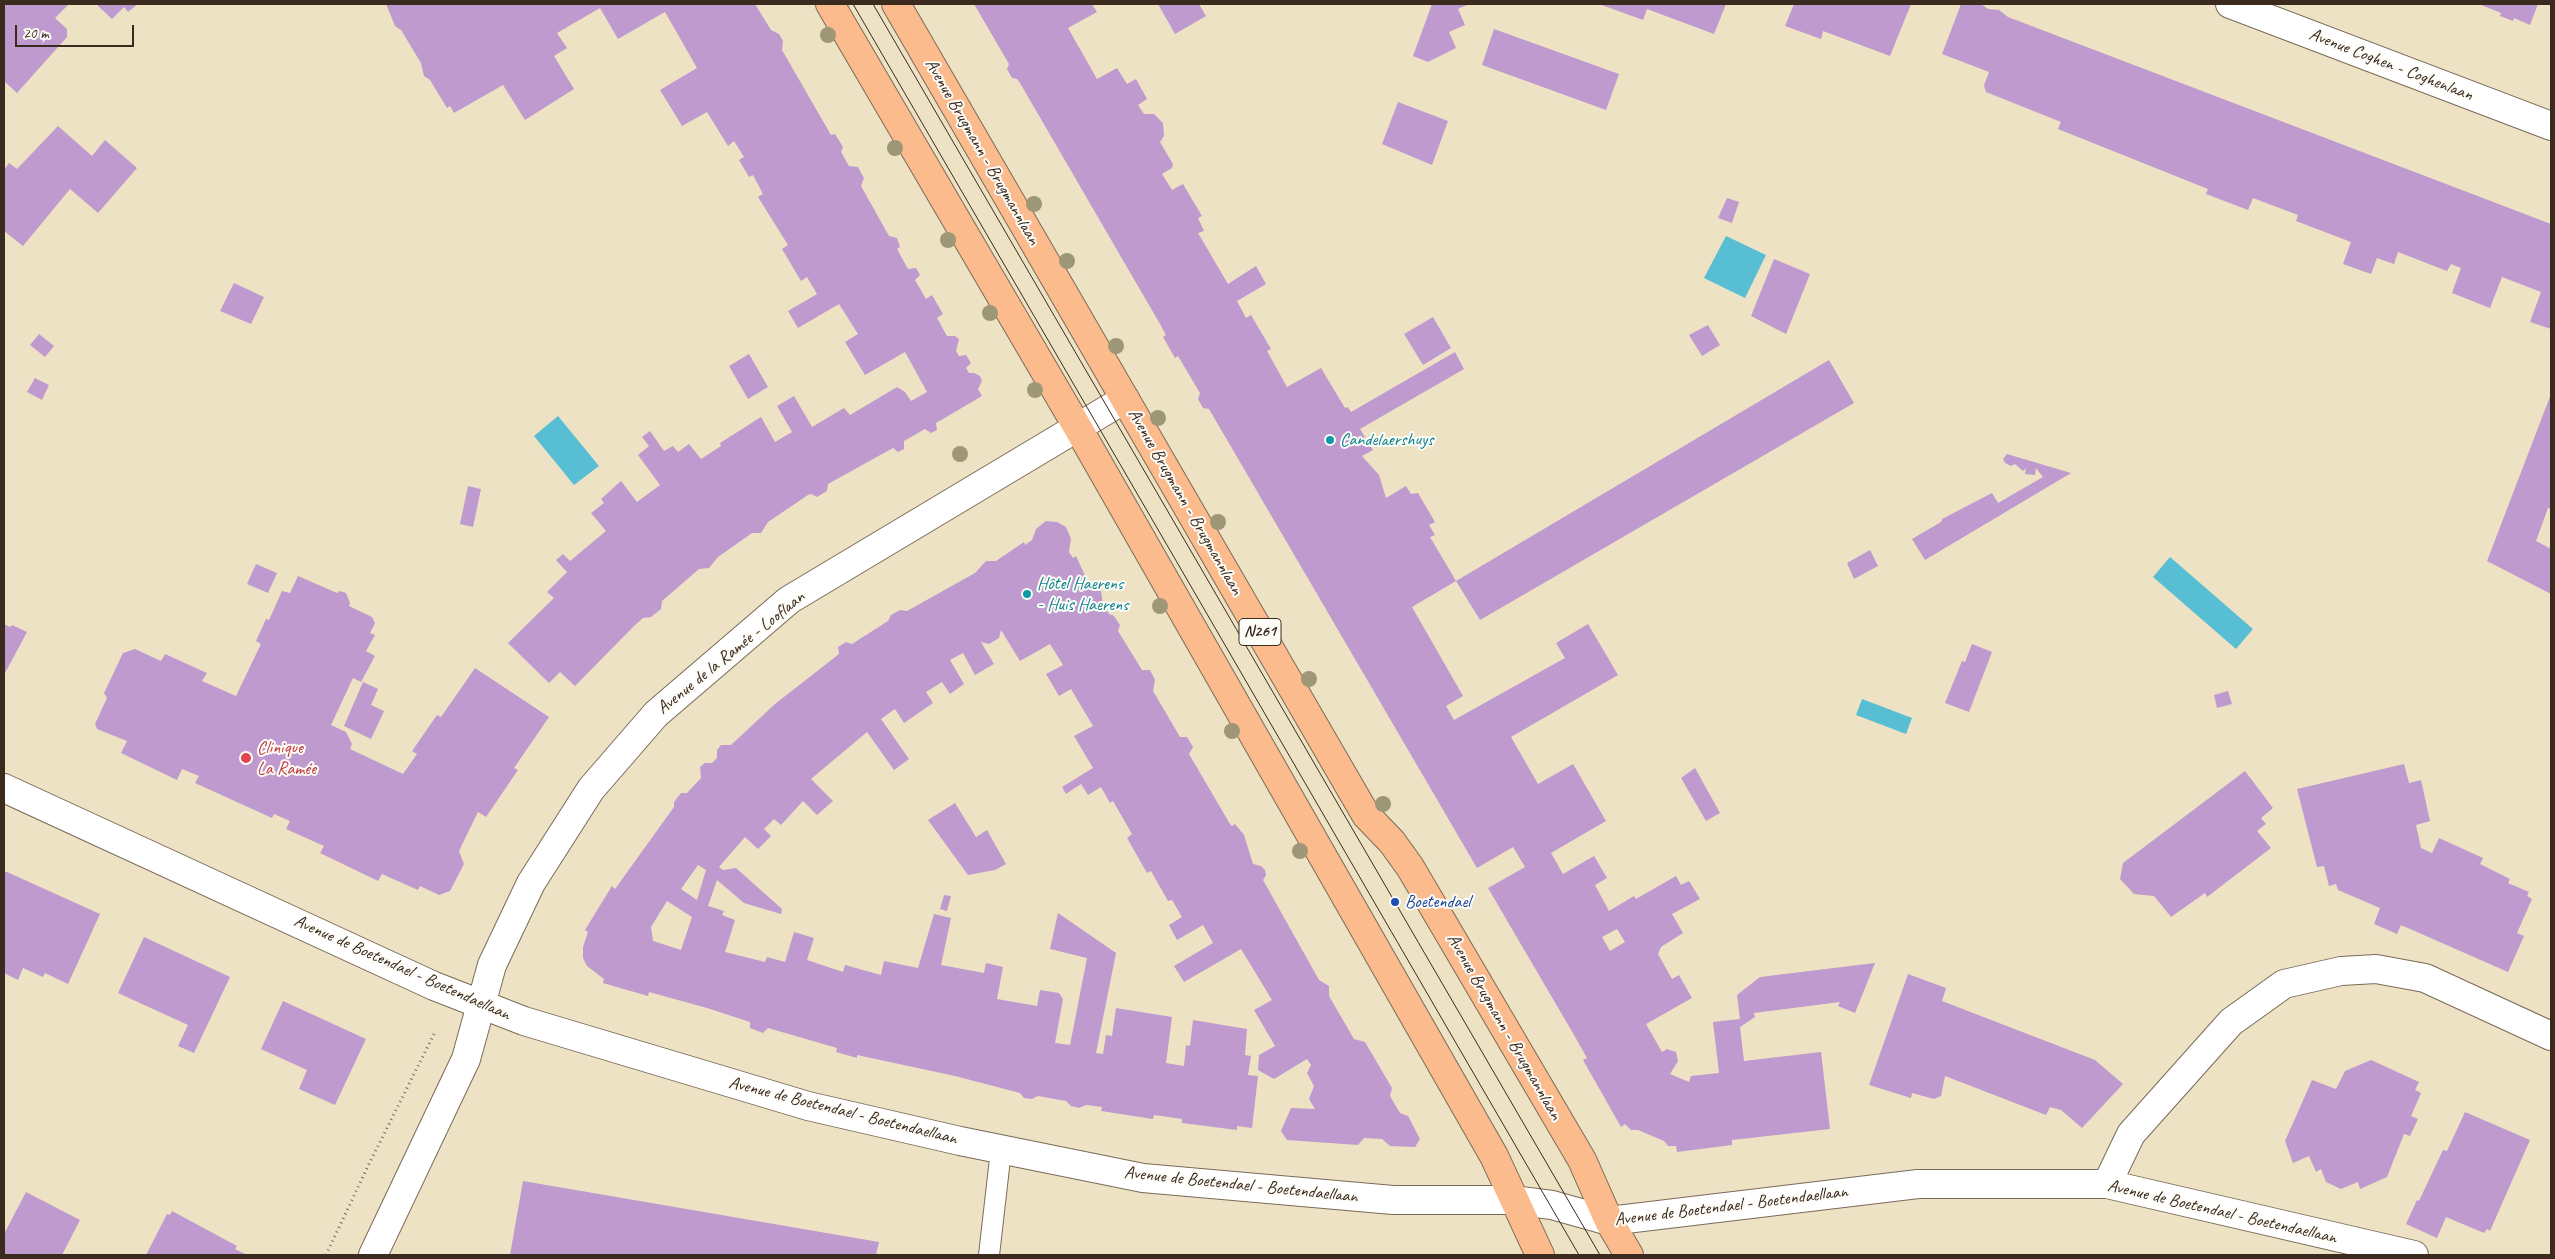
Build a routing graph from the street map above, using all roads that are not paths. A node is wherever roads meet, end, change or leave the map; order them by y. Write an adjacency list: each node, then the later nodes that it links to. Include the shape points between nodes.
1 (830, 4): 6 (main road)
2 (896, 4): 5 (main road, Avenue Brugmann - Brugmannlaan / N261)
3 (2230, 4): 4 (street, Avenue Coghen - Coghenlaan)
4 (2550, 120)
5 (1125, 399): 6 (street, Avenue de la Ramée - Looflaan); 13 (main road, Avenue Brugmann - Brugmannlaan / N261, via 1366,815 1410,867 1582,1160)
6 (1078, 428): 8 (street, Avenue de la Ramée - Looflaan, via 789,600 656,714 591,790 532,884 492,965); 12 (main road, via 1494,1156)
7 (4, 788): 8 (street, Avenue de Boetendael - Boetendaellaan)
8 (481, 1005): 10 (street, Avenue de Boetendael - Boetendaellaan, via 524,1021 808,1106); 14 (street, Avenue de la Ramée - Looflaan, via 466,1059)
9 (2551, 1036): 11 (street, via 2425,978 2376,969 2341,971 2284,984 2231,1022 2131,1134)
10 (1001, 1150): 12 (street, Avenue de Boetendael - Boetendaellaan, via 1143,1178 1393,1200); 15 (lane)
11 (2107, 1184): 13 (street, Avenue de Boetendael - Boetendaellaan, via 1918,1184); 18 (street, Avenue de Boetendael - Boetendaellaan)
12 (1513, 1200): 13 (street, Avenue de Boetendael - Boetendaellaan, via 1552,1205); 16 (main road)
13 (1609, 1221): 17 (main road, Avenue Brugmann - Brugmannlaan / N261)
14 (373, 1255)
15 (989, 1255)
16 (1540, 1255)
17 (1629, 1255)
18 (2414, 1255)

